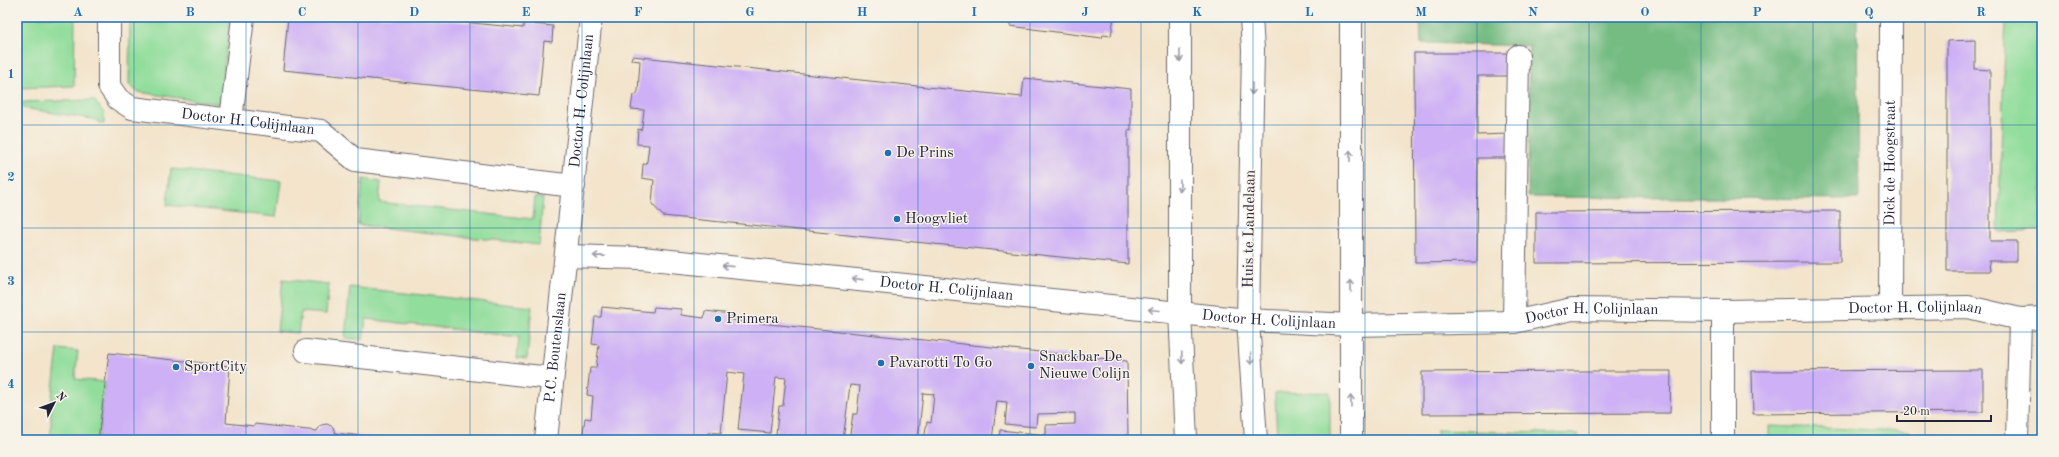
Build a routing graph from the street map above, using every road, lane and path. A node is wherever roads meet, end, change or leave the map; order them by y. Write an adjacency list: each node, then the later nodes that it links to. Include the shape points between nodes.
1 (109, 17): 9 (street, Doctor H. Colijnlaan, via 109,86 118,99 132,108)
2 (243, 17): 9 (street)
3 (591, 17): 10 (street, Doctor H. Colijnlaan)
4 (1180, 17): 14 (street, one-way to 14)
5 (1251, 17): 17 (street, Huis te Landelaan, one-way to 17)
6 (1351, 17): 19 (street, one-way to 6)
7 (1891, 17): 12 (street, Dick de Hoogstraat)
8 (1518, 56): 18 (street)
9 (231, 120): 10 (street, Doctor H. Colijnlaan, via 321,131 355,160)
10 (574, 186): 11 (street, Doctor H. Colijnlaan)
11 (566, 256): 14 (street, Doctor H. Colijnlaan, one-way to 11, via 636,257); 21 (street, P.C. Boutenslaan)
12 (1890, 309): 13 (street, Doctor H. Colijnlaan); 16 (street, Doctor H. Colijnlaan, via 1968,307)
13 (1723, 311): 18 (street, Doctor H. Colijnlaan, via 1572,309); 26 (street)
14 (1180, 312): 17 (street, Doctor H. Colijnlaan); 23 (street, one-way to 23)
15 (2042, 318): 16 (street, Doctor H. Colijnlaan)
16 (2020, 319): 27 (street)
17 (1248, 320): 19 (street, Doctor H. Colijnlaan); 24 (street, Huis te Landelaan, one-way to 24)
18 (1514, 322): 19 (street, Doctor H. Colijnlaan)
19 (1352, 325): 25 (street, one-way to 19)
20 (306, 352): 21 (street)
21 (551, 378): 22 (street, P.C. Boutenslaan)
22 (546, 440)
23 (1186, 440)
24 (1256, 440)
25 (1351, 440)
26 (1722, 440)
27 (2017, 440)

